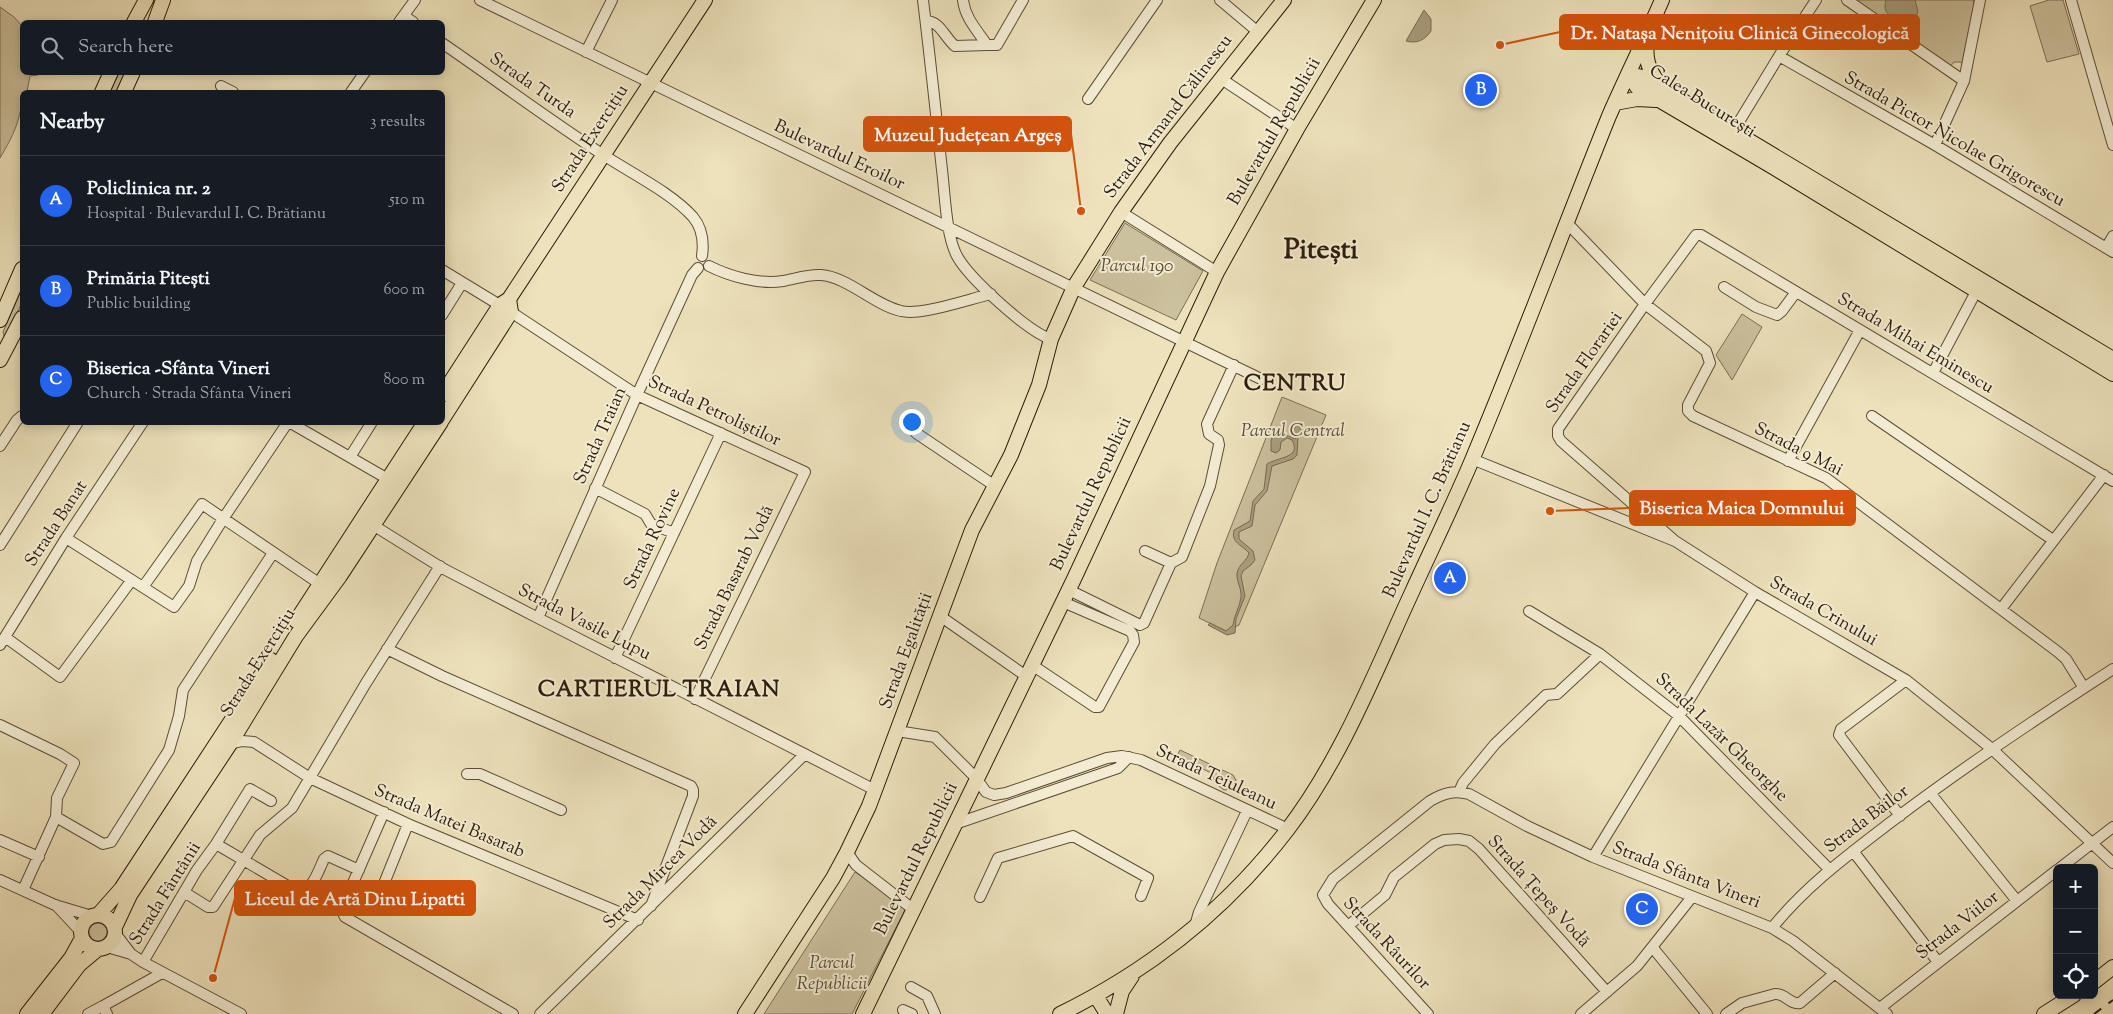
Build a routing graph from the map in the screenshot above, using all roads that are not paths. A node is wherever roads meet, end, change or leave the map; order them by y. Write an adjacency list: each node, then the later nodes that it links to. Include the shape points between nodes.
1 (162, 0): 19 (main road)
2 (415, 0): 20 (street)
3 (480, 0): 27 (street, Bulevardul Eroilor)
4 (612, 0): 27 (street)
5 (705, 0): 35 (main road, Strada Exercițiu)
6 (923, 0): 22 (street)
7 (963, 0): 26 (street, via 968,17)
8 (1023, 0): 26 (street, via 997,45)
9 (1157, 0): 42 (street)
10 (1220, 0): 23 (street)
11 (1284, 0): 23 (main road, Strada Armand Călinescu)
12 (1374, 0): 44 (main road, Bulevardul Republicii)
13 (1816, 0): 28 (street)
14 (1846, 0): 34 (street)
15 (1980, 0): 34 (street)
16 (2071, 0): 47 (street)
17 (1659, 1): 24 (main road, Bulevardul I. C. Brătianu)
18 (145, 2): 19 (main road, via 156,6); 21 (main road)
19 (157, 18)
20 (401, 19)
21 (135, 20)
22 (926, 21): 26 (street, via 936,24 955,46); 51 (street)
23 (1258, 32): 33 (main road, Strada Armand Călinescu)
24 (1648, 32): 29 (main road, Bulevardul I. C. Brătianu); 41 (main road, via 1646,60)
25 (445, 45): 48 (street, Strada Turda)
26 (987, 45)
27 (586, 52): 35 (street, Bulevardul Eroilor)
28 (1779, 56): 45 (street); 46 (street, Strada Pictor Nicolae Grigorescu)
29 (1628, 74): 41 (main road, Calea București, via 1642,77); 43 (main road, Bulevardul I. C. Brătianu)
30 (110, 75): 37 (main road)
31 (132, 75): 38 (main road)
32 (363, 75): 40 (street)
33 (1220, 78): 44 (street); 49 (main road, Strada Armand Călinescu)
34 (1964, 81): 46 (street)
35 (650, 84): 48 (main road, Strada Exercițiu); 51 (street, Bulevardul Eroilor)
36 (222, 86): 39 (street)
37 (103, 90)
38 (125, 90)
39 (229, 90)
40 (352, 90)
41 (1663, 95): 43 (main road); 45 (main road, Calea București); 62 (main road, Calea București)
42 (1088, 99)
43 (1615, 104): 50 (main road, Bulevardul I. C. Brătianu)
44 (1297, 129): 60 (main road, Bulevardul Republicii)
45 (1734, 130): 62 (main road, Calea București)
46 (1935, 145): 54 (street, Strada Pictor Nicolae Grigorescu)
47 (2113, 145)
48 (602, 155): 55 (street, via 641,178 698,223 703,238); 69 (main road, Strada Exercițiu)
49 (1121, 212): 60 (street); 63 (main road, Strada Armand Călinescu)
50 (1568, 224): 68 (street, Strada 9 Mai); 99 (main road, Bulevardul I. C. Brătianu)
51 (949, 227): 63 (street, Bulevardul Eroilor); 66 (street, via 957,256)
52 (1701, 235): 65 (street, Strada Mihai Eminescu); 68 (street, Strada Florariei, via 1692,239)
53 (2113, 236): 54 (street)
54 (2110, 250)
55 (702, 256): 56 (street, via 708,260); 57 (street, via 697,260)
56 (709, 266): 57 (street, via 703,270); 66 (street, via 724,273 767,282 809,275 827,276 903,312)
57 (698, 268): 84 (street, Strada Traian)
58 (20, 272): 67 (main road)
59 (445, 272): 61 (street, Strada Petroliștilor)
60 (1217, 272): 76 (main road, Bulevardul Republicii)
61 (462, 283): 69 (street, Strada Petroliștilor); 70 (street)
62 (1979, 286): 77 (main road, Calea București); 80 (street); 81 (main road, Calea București)
63 (1074, 287): 74 (main road, Strada Egalității); 76 (street, Bulevardul Eroilor)
64 (1724, 287): 65 (street, via 1756,307 1777,315)
65 (1796, 292): 73 (street, Strada Mihai Eminescu)
66 (991, 294): 74 (street, via 1036,331)
67 (3, 302): 71 (main road)
68 (1646, 304): 100 (street, Strada 9 Mai, via 1710,356 1688,405 1688,412); 111 (street, Strada Florariei, via 1558,429 1558,436)
69 (507, 305): 83 (main road, Strada Exercițiu); 84 (street, Strada Petroliștilor); 85 (main road, Strada Exercițiu)
70 (445, 311)
71 (0, 320)
72 (20, 321): 75 (main road)
73 (1860, 330): 80 (street, Strada Mihai Eminescu); 100 (street)
74 (1051, 338): 104 (main road, Strada Egalității, via 1040,385)
75 (6, 339): 78 (main road)
76 (1184, 340): 79 (street, Bulevardul Eroilor); 121 (main road, Bulevardul Republicii)
77 (2113, 359)
78 (0, 360)
79 (1234, 365): 82 (street, Bulevardul Eroilor); 115 (street, via 1207,424 1209,434 1218,440 1219,445 1210,486 1182,557)
80 (1932, 373): 102 (street, Strada Mihai Eminescu)
81 (2113, 374)
82 (1261, 379)
83 (445, 391)
84 (637, 395): 95 (street, Strada Petroliștilor); 105 (street, Strada Traian)
85 (445, 416)
86 (1872, 416): 110 (street)
87 (20, 417): 97 (street)
88 (76, 425): 112 (street)
89 (141, 425): 109 (street, Strada Banat)
90 (286, 425): 106 (street)
91 (293, 425): 98 (street)
92 (370, 425): 98 (street)
93 (423, 425): 103 (main road, Strada Exercițiu)
94 (439, 425): 103 (main road, Strada Exercițiu)
95 (720, 433): 101 (street, Strada Petroliștilor); 108 (street, Strada Rovine)
96 (916, 433): 104 (street)
97 (0, 446)
98 (350, 457): 103 (street)
99 (1472, 459): 111 (street, Strada Crinului); 159 (main road, Bulevardul I. C. Brătianu, via 1341,743)
100 (1788, 461): 122 (street, Strada 9 Mai, via 1826,478)
101 (805, 472): 134 (street, Strada Basarab Vodă)
102 (2108, 478): 110 (street)
103 (394, 483): 107 (main road, Strada Exercițiu)
104 (995, 486): 124 (main road, Strada Egalității, via 974,525)
105 (595, 488): 108 (street, via 645,514 651,524); 125 (street, Strada Traian)
106 (223, 519): 114 (street); 119 (street, via 202,504); 119 (street, via 197,561 189,586 174,607)
107 (369, 522): 116 (street, Strada Vasile Lupu); 118 (main road, Strada Exercițiu); 136 (main road, Strada Exercițiu, via 340,576 296,636)
108 (674, 533): 129 (street, Strada Rovine)
109 (66, 538): 117 (street); 126 (street, Strada Banat)
110 (2053, 540): 122 (street)
111 (1675, 541): 120 (street, Strada Crinului)
112 (0, 545)
113 (1144, 551): 115 (street)
114 (274, 553): 118 (street); 155 (street, via 183,690 170,750 111,842 103,844)
115 (1171, 563): 121 (street, via 1142,625)
116 (440, 566): 125 (street, Strada Vasile Lupu); 127 (street)
117 (131, 580): 119 (street); 126 (street, via 60,677)
118 (320, 584): 184 (main road, Strada Exercițiu, via 122,889)
119 (143, 587)
120 (1755, 592): 132 (street, Strada Crinului); 135 (street)
121 (1066, 596): 131 (main road, Bulevardul Republicii); 131 (street, via 1130,631 1134,642 1099,707)
122 (2001, 609): 133 (street, Strada 9 Mai, via 2066,658)
123 (1529, 611): 128 (street, Strada Lazăr Gheorghe)
124 (940, 616): 131 (street); 138 (main road, Strada Egalității)
125 (538, 618): 129 (street, Strada Vasile Lupu)
126 (2, 641)
127 (387, 649): 145 (street); 182 (street, via 691,786 693,796)
128 (1600, 654): 135 (street, Strada Lazăr Gheorghe); 148 (street, via 1558,694 1546,696 1495,744)
129 (615, 658): 134 (street, Strada Vasile Lupu)
130 (2113, 669): 133 (street, Strada Băilor)
131 (1029, 670): 146 (main road, Bulevardul Republicii)
132 (1906, 680): 141 (street, Strada Crinului); 154 (street, via 1841,729 1838,735)
133 (2084, 688): 141 (street, Strada Băilor)
134 (695, 699): 142 (street, Strada Vasile Lupu)
135 (1678, 714): 166 (street); 170 (street, Strada Lazăr Gheorghe)
136 (244, 721): 139 (street); 140 (main road, Strada Exercițiu)
137 (0, 725): 155 (street, via 74,763 57,798)
138 (897, 731): 146 (street, via 935,737); 147 (main road, Strada Egalității)
139 (254, 742): 140 (street); 145 (street, Strada Matei Basarab)
140 (230, 744): 188 (main road, Strada Exercițiu, via 130,895)
141 (1992, 749): 149 (street, Strada Băilor); 161 (street, Strada Crinului)
142 (805, 754): 147 (street, Strada Vasile Lupu); 182 (street, Strada Mircea Vodă)
143 (1129, 757): 146 (street, via 1107,758 1001,795 986,792); 152 (street, Strada Teiuleanu); 157 (street, via 1118,768)
144 (467, 774): 151 (street, via 480,774)
145 (310, 778): 153 (street, Strada Matei Basarab); 167 (street, via 292,808 260,835)
146 (976, 778): 157 (main road, Bulevardul Republicii)
147 (875, 790): 164 (main road, Strada Egalității)
148 (1459, 792): 166 (street, Strada Sfânta Vineri, via 1469,794); 186 (street, Strada Râurilor, via 1448,792 1430,801 1334,879 1324,895)
149 (1930, 793): 154 (street, Strada Băilor); 180 (street)
150 (271, 801): 162 (street, via 250,789)
151 (561, 810)
152 (1247, 811): 159 (street, Strada Teiuleanu); 189 (street, via 1199,912)
153 (384, 812): 156 (street, Strada Matei Basarab); 171 (street)
154 (1900, 816): 163 (street, Strada Băilor)
155 (56, 817): 165 (street)
156 (408, 824): 175 (street); 185 (street, Strada Matei Basarab)
157 (955, 824): 183 (main road, Bulevardul Republicii)
158 (2113, 827): 161 (street)
159 (1288, 830): 189 (main road, Bulevardul I. C. Brătianu, via 1249,876)
160 (0, 840): 165 (street)
161 (2093, 842): 168 (street, Strada Crinului); 169 (street)
162 (216, 844): 167 (street, Strada Fântânii); 176 (street, Strada Fântânii)
163 (1853, 851): 170 (street, Strada Băilor); 195 (street)
164 (847, 852): 183 (street, via 856,865); 214 (main road, Strada Egalității)
165 (39, 857): 174 (street)
166 (1592, 857): 179 (street, Strada Sfânta Vineri)
167 (243, 860): 171 (street, Strada Fântânii, via 298,892 309,889 328,856); 176 (street, via 213,906 208,907)
168 (2113, 863)
169 (2065, 864)
170 (1829, 869): 187 (street, Strada Băilor)
171 (359, 870): 212 (street, via 342,908 345,917)
172 (2053, 873): 180 (street, Strada Viilor)
173 (0, 880): 174 (street)
174 (23, 890): 181 (street)
175 (381, 891)
176 (184, 892): 194 (street, Strada Fântânii)
177 (1141, 896): 178 (street, via 1148,878 1073,836 998,858)
178 (980, 897)
179 (1692, 897): 187 (street, Strada Sfânta Vineri); 192 (street)
180 (2017, 901): 195 (street, Strada Viilor)
181 (55, 905): 184 (street); 190 (street)
182 (651, 906): 185 (street, Strada Mircea Vodă)
183 (914, 910): 215 (main road, Bulevardul Republicii)
184 (95, 915): 188 (main road, via 108,918); 190 (main road, via 84,922)
185 (638, 920): 213 (street, Strada Mircea Vodă)
186 (1348, 926): 202 (street, Strada Țepeș Vodă, via 1385,895 1394,877 1436,844 1444,840 1469,841); 220 (street, Strada Râurilor)
187 (1772, 928): 199 (street, Strada Sfânta Vineri)
188 (115, 930): 191 (main road, via 114,939); 193 (street)
189 (1194, 930): 198 (main road, Bulevardul I. C. Brătianu)
190 (81, 935): 191 (main road, via 88,946); 208 (main road, via 71,958)
191 (102, 948): 193 (street); 209 (main road, via 79,965)
192 (1653, 948): 202 (street); 222 (street)
193 (131, 954): 194 (street)
194 (143, 962): 197 (street)
195 (1938, 962): 207 (street, Strada Viilor)
196 (2113, 967): 200 (main road)
197 (162, 973): 206 (street); 211 (street)
198 (1134, 973): 203 (main road, Bulevardul I. C. Brătianu); 219 (main road, via 1122,991)
199 (1835, 973): 207 (street, Strada Sfânta Vineri); 223 (street, via 1800,1003 1792,1003 1775,994 1742,1003)
200 (2098, 979)
201 (911, 987): 216 (street, via 927,996)
202 (1607, 992): 221 (street)
203 (1096, 996): 205 (main road, Bulevardul I. C. Brătianu); 218 (main road)
204 (2068, 999): 224 (main road)
205 (1082, 1009): 217 (main road, Bulevardul I. C. Brătianu)
206 (105, 1010): 210 (street)
207 (1884, 1011)
208 (27, 1014)
209 (42, 1014)
210 (88, 1014)
211 (241, 1014)
212 (513, 1014)
213 (540, 1014)
214 (745, 1014)
215 (863, 1014)
216 (934, 1014)
217 (1060, 1014)
218 (1107, 1014)
219 (1116, 1014)
220 (1428, 1014)
221 (1582, 1014)
222 (1707, 1014)
223 (1726, 1014)
224 (2044, 1014)

